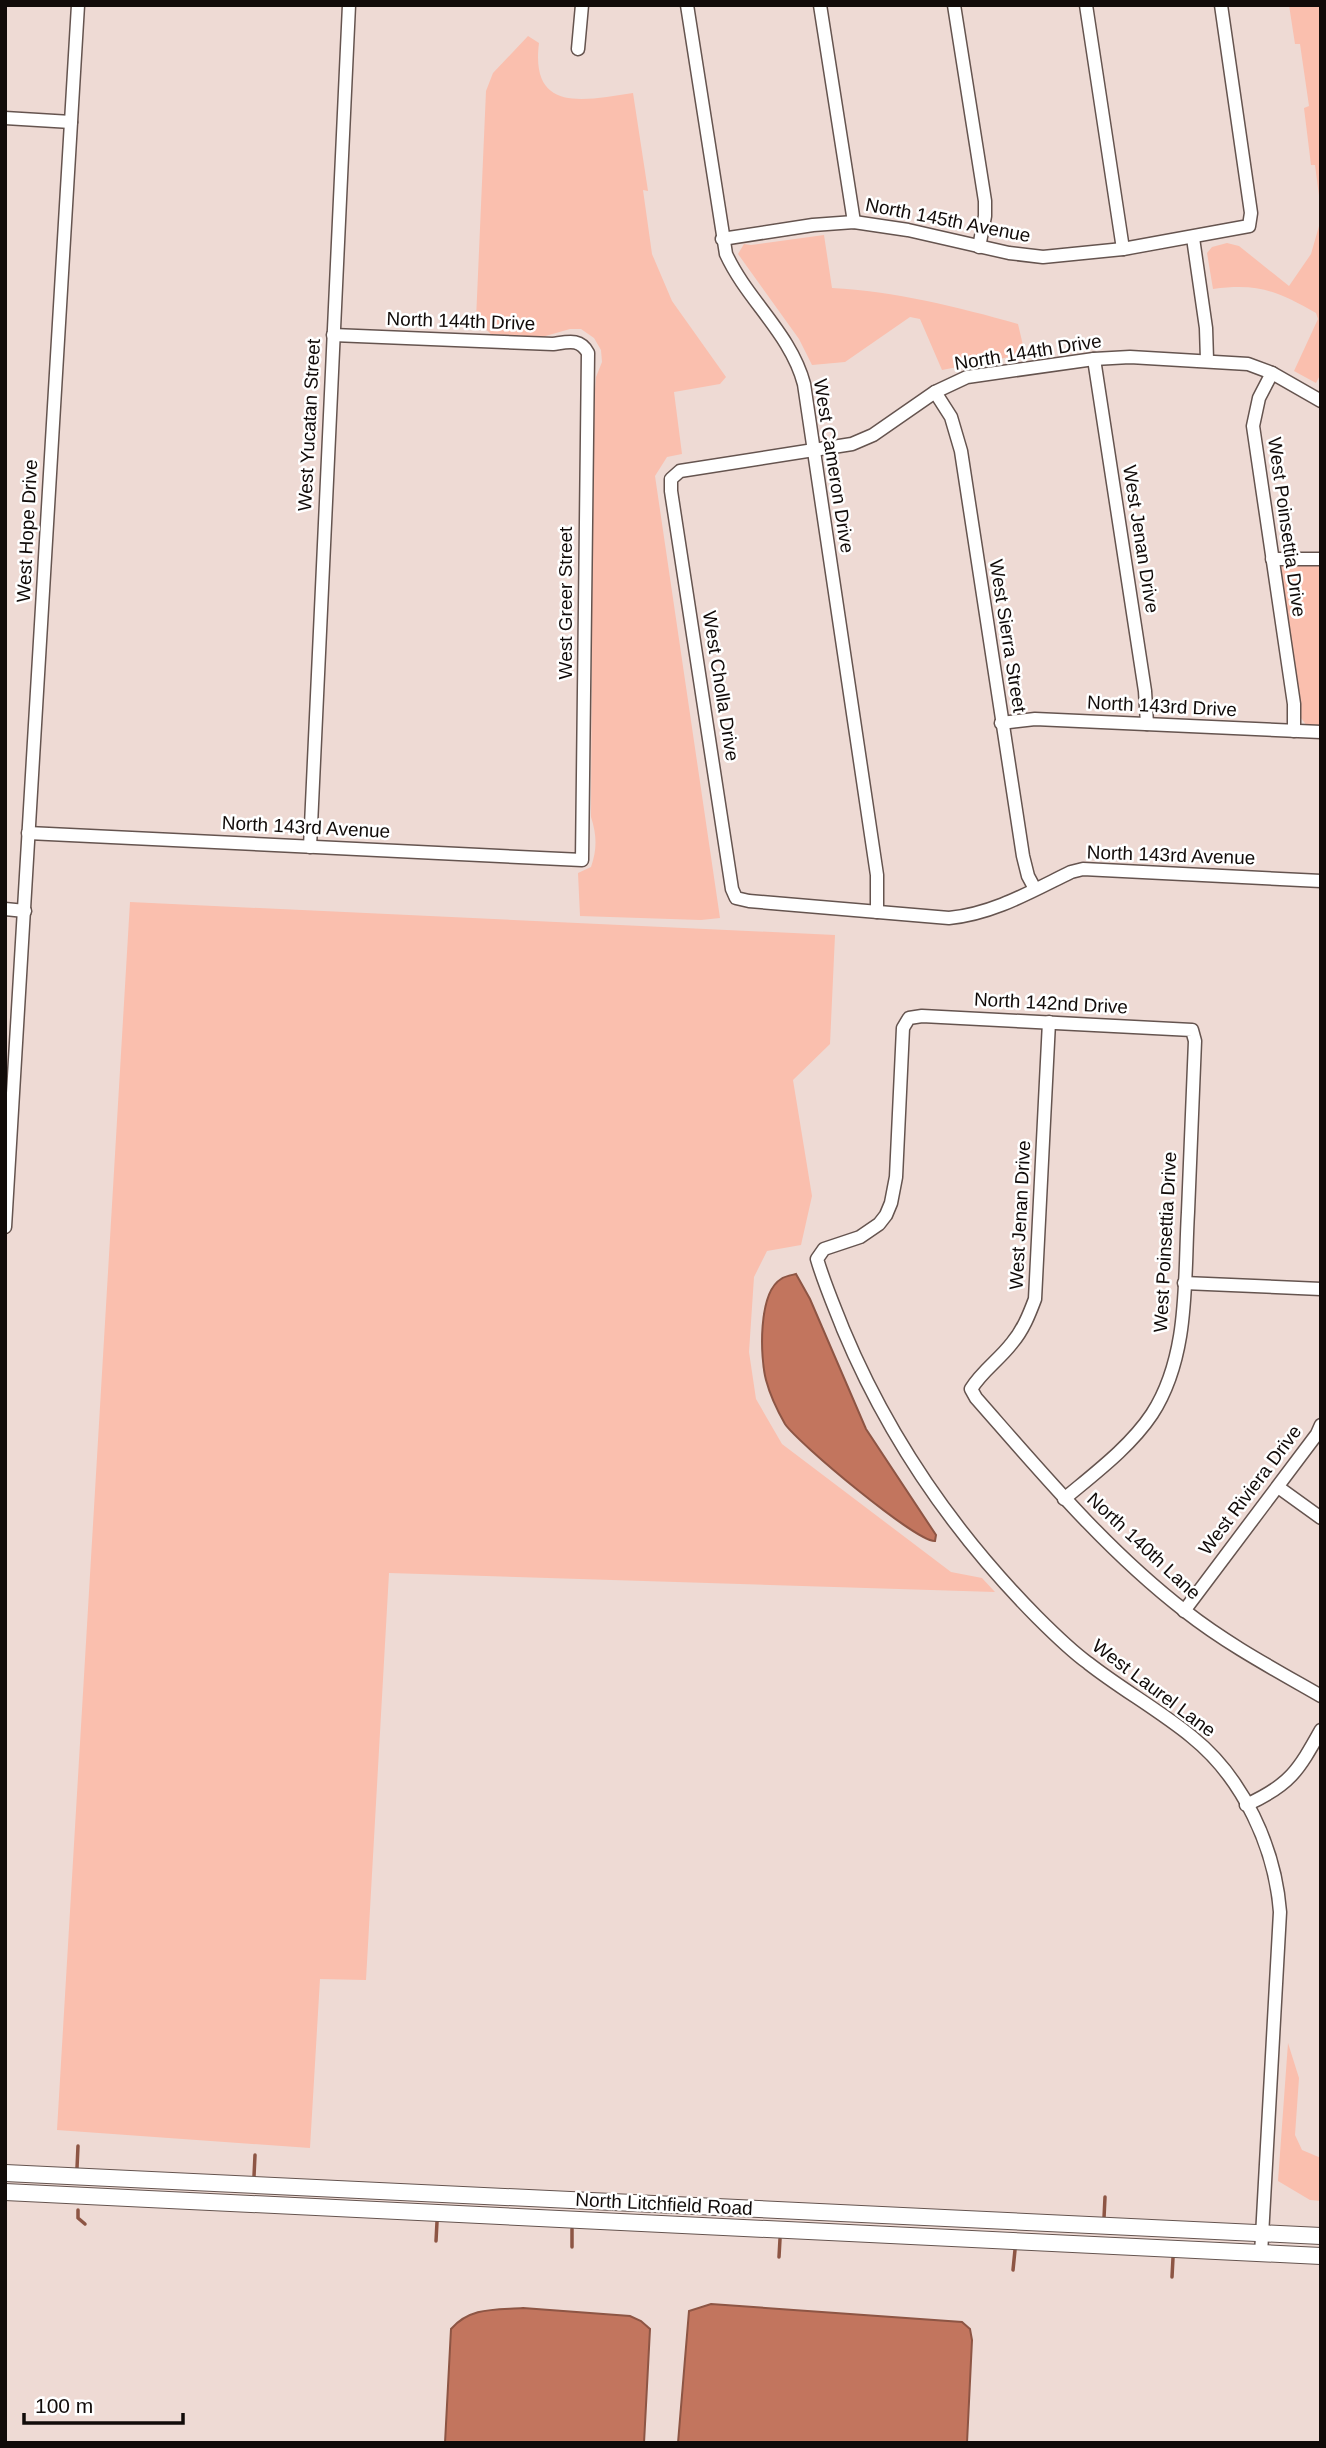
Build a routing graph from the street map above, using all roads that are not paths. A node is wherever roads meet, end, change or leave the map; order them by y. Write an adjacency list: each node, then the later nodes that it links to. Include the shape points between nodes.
1 (78, 5): 11 (street, West Hope Drive)
2 (349, 5): 17 (street, West Yucatan Street)
3 (582, 5): 9 (street)
4 (687, 5): 14 (street, West Cameron Drive)
5 (820, 5): 12 (street)
6 (954, 5): 15 (street, via 985,201)
7 (1086, 5): 16 (street)
8 (1221, 5): 13 (street, North 145th Avenue, via 1251,213 1249,226)
9 (578, 49)
10 (5, 118): 11 (street)
11 (71, 122): 32 (street, West Hope Drive)
12 (854, 222): 14 (street, North 145th Avenue); 15 (street, North 145th Avenue)
13 (1192, 238): 16 (street, North 145th Avenue); 20 (street)
14 (722, 239): 24 (street, West Cameron Drive, via 740,281 794,355 804,384)
15 (979, 247): 16 (street, North 145th Avenue, via 1043,257)
16 (1123, 249)
17 (333, 335): 18 (street, North 144th Drive, via 553,344 575,341); 33 (street, West Yucatan Street)
18 (585, 347): 34 (street, West Greer Street, via 589,360)
19 (1094, 359): 20 (street, North 144th Drive); 22 (street, North 144th Drive, via 967,377); 29 (street, West Jenan Drive)
20 (1207, 360): 21 (street, North 144th Drive, via 1248,364)
21 (1272, 373): 23 (street, North 144th Drive); 26 (street, West Poinsettia Drive, via 1259,398 1253,426)
22 (935, 392): 24 (street, North 144th Drive, via 862,440); 28 (street, West Sierra Street, via 957,433)
23 (1321, 401)
24 (813, 450): 25 (street, North 144th Drive, via 680,471); 40 (street, West Cameron Drive, via 877,874)
25 (671, 479): 37 (street, West Cholla Drive)
26 (1272, 559): 27 (street); 30 (street, West Poinsettia Drive)
27 (1321, 559)
28 (1001, 723): 29 (street, North 143rd Drive, via 1035,719); 36 (street, West Sierra Street, via 1023,856)
29 (1147, 724): 30 (street, North 143rd Drive)
30 (1294, 731): 31 (street, North 143rd Drive)
31 (1321, 733)
32 (29, 834): 33 (street, North 143rd Avenue); 39 (street, West Hope Drive)
33 (310, 847): 34 (street, North 143rd Avenue)
34 (582, 860)
35 (1321, 881): 36 (street, North 143rd Avenue, via 1083,869)
36 (1035, 889): 40 (street, North 143rd Avenue, via 963,917)
37 (736, 898): 40 (street, North 143rd Avenue)
38 (5, 909): 39 (street)
39 (25, 911): 43 (street, West Hope Drive)
40 (877, 912)
41 (1049, 1022): 42 (street, North 142nd Drive); 44 (street, North 142nd Drive, via 909,1018 903,1028 891,1203 879,1224 860,1237 824,1249); 47 (street, West Jenan Drive, via 1035,1298 1023,1329)
42 (1192, 1030): 45 (street, West Poinsettia Drive)
43 (5, 1227)
44 (817, 1259): 55 (street, West Laurel Lane, via 855,1358 880,1408 962,1532 1013,1592 1087,1663 1200,1744)
45 (1184, 1283): 46 (street); 50 (street, West Poinsettia Drive, via 1177,1354 1152,1414 1124,1447)
46 (1321, 1289)
47 (971, 1389): 50 (street, North 140th Lane)
48 (1321, 1425): 49 (street, West Riviera Drive)
49 (1278, 1487): 51 (street); 52 (street, West Riviera Drive)
50 (1064, 1499): 52 (street, North 140th Lane)
51 (1321, 1518)
52 (1184, 1611): 53 (street, North 140th Lane)
53 (1321, 1696)
54 (1321, 1730): 55 (street, via 1294,1776)
55 (1246, 1805): 62 (street, West Laurel Lane, via 1272,1866 1280,1912)
56 (5, 2173): 57 (main road, North Litchfield Road)
57 (230, 2184): 58 (main road, North Litchfield Road); 60 (main road, via 213,2191 111,2187)
58 (387, 2191): 61 (main road); 62 (main road, North Litchfield Road)
59 (5, 2192): 60 (main road, North Litchfield Road)
60 (93, 2197): 61 (main road, North Litchfield Road)
61 (385, 2211): 64 (main road, North Litchfield Road)
62 (1263, 2234): 63 (main road, North Litchfield Road); 64 (street, West Laurel Lane)
63 (1321, 2236)
64 (1261, 2254): 65 (main road, North Litchfield Road)
65 (1321, 2256)

